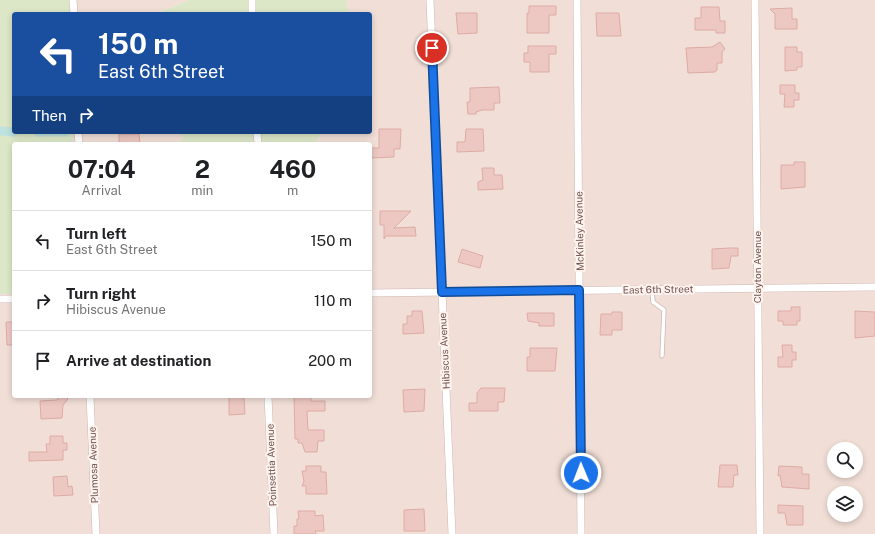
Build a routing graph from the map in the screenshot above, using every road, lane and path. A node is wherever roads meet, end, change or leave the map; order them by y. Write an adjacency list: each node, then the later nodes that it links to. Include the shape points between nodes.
1 (73, 0): 6 (street)
2 (252, 0): 7 (street)
3 (430, 0): 12 (street, Hibiscus Avenue)
4 (577, 0): 11 (street, McKinley Avenue)
5 (755, 0): 9 (street, Clayton Avenue)
6 (74, 12)
7 (252, 12)
8 (875, 287): 9 (street, East 6th Street)
9 (758, 288): 10 (street, East 6th Street); 23 (street, Clayton Avenue)
10 (652, 289): 11 (street, East 6th Street); 16 (lane, via 653,302 664,310)
11 (579, 290): 12 (street, East 6th Street); 22 (street, McKinley Avenue)
12 (442, 292): 13 (street, East 6th Street); 21 (street, Hibiscus Avenue)
13 (372, 293)
14 (0, 299): 15 (street)
15 (12, 299)
16 (662, 356)
17 (90, 398): 19 (street, Plumosa Avenue)
18 (268, 398): 20 (street, Poinsettia Avenue)
19 (96, 534)
20 (274, 534)
21 (452, 534)
22 (581, 534)
23 (760, 534)

